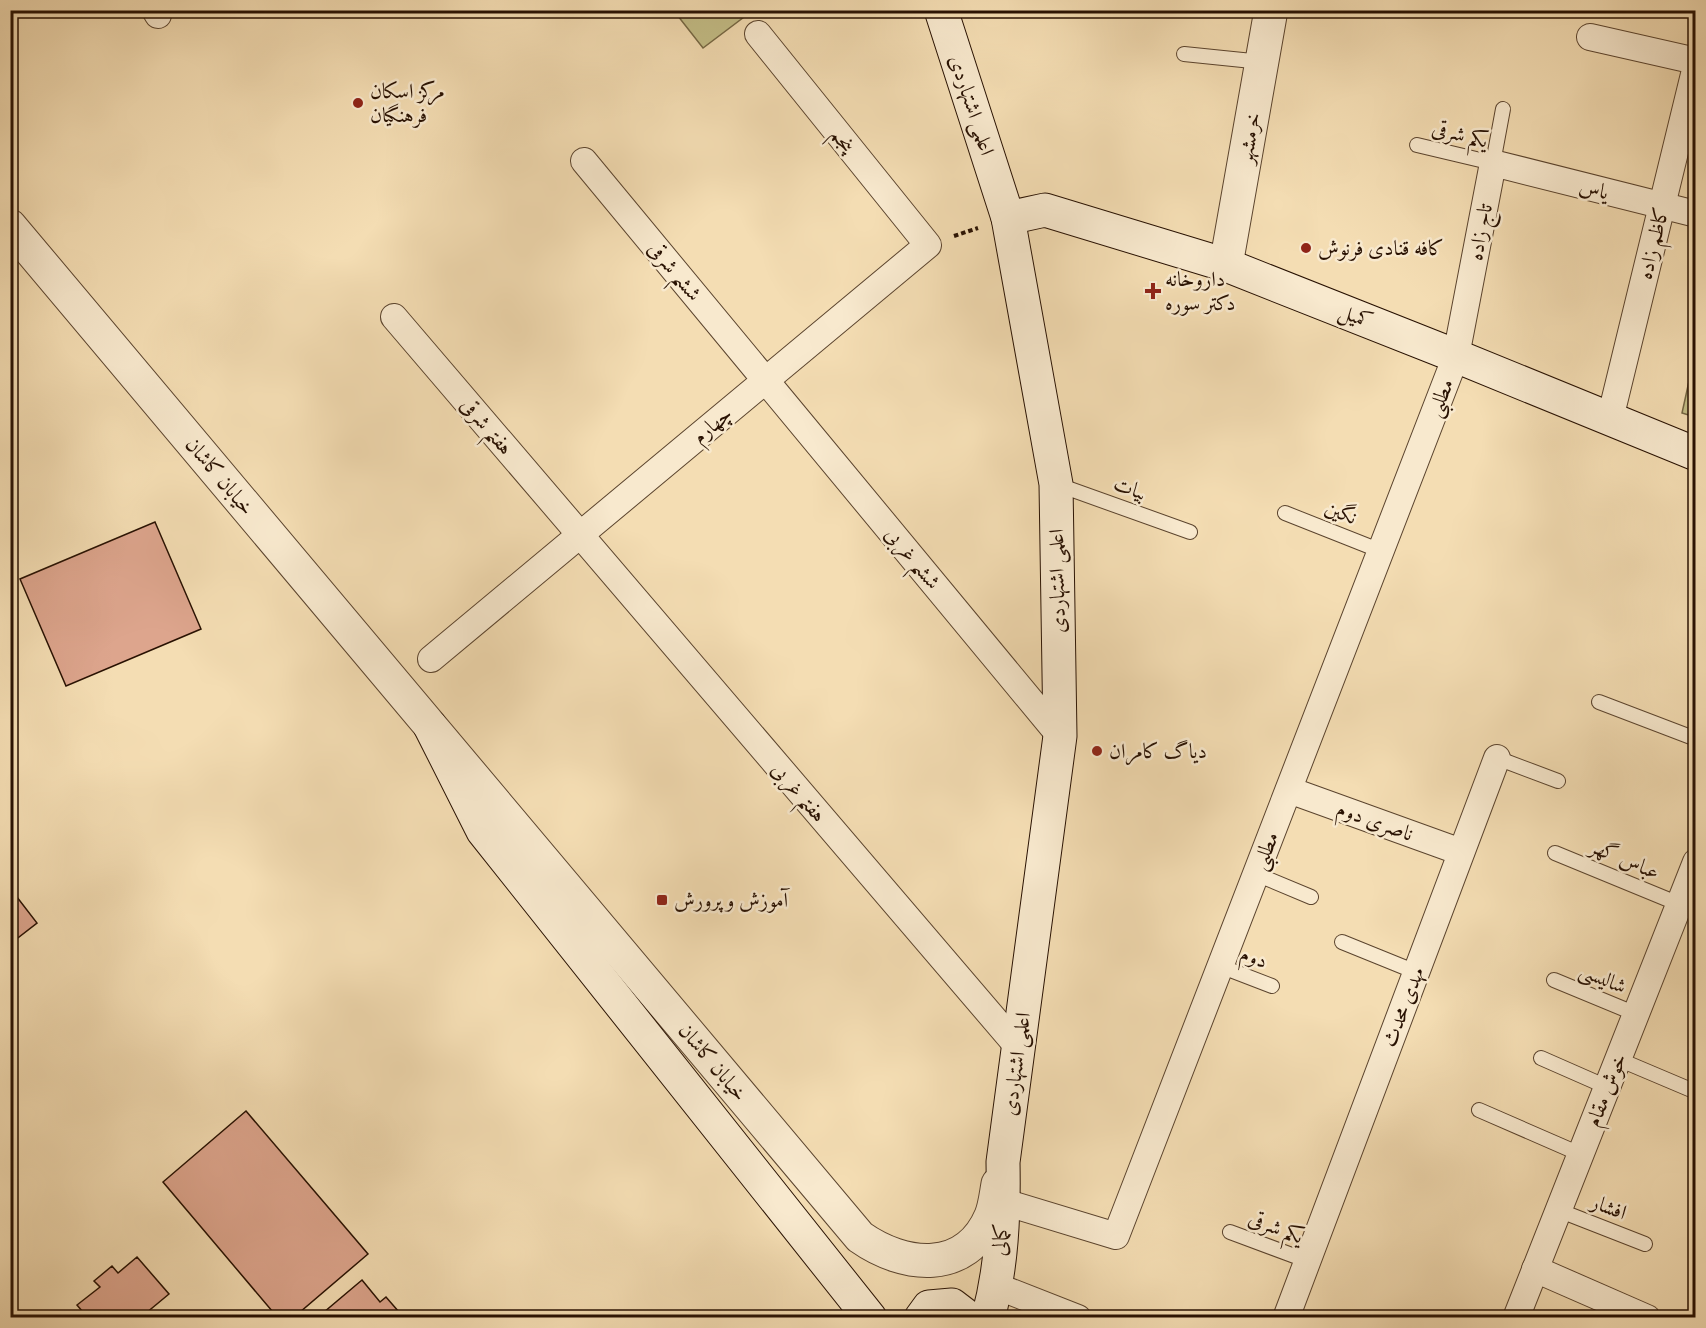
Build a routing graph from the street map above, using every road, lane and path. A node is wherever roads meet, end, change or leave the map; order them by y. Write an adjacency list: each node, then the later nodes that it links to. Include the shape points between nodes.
1 (941, 10): 15 (main road, اعلمی اشتهاردی)
2 (1271, 10): 7 (main road, خرمشهر)
3 (758, 34): 17 (street, پنجم)
4 (1590, 37): 6 (street)
5 (1184, 54): 7 (lane)
6 (1695, 61)
7 (1262, 62): 18 (main road, خرمشهر)
8 (1695, 66): 13 (street, کاظم زاده)
9 (1503, 109): 12 (lane, تاج زاده)
10 (1417, 144): 12 (lane, یکم شرقی)
11 (584, 161): 21 (street, ششم شرقی)
12 (1493, 163): 13 (street, یاس); 20 (street, تاج زاده)
13 (1662, 206): 14 (street, یاس); 22 (street, کاظم زاده)
14 (1695, 214)
15 (1008, 218): 17 (path); 18 (main road, کمیل, via 1045,210); 24 (main road, اعلمی اشتهاردی)
16 (10, 226): 31 (main road, خیابان کاشان)
17 (928, 245): 21 (street, چهارم)
18 (1226, 265): 20 (main road, کمیل)
19 (394, 317): 27 (street, هفتم شرقی)
20 (1456, 356): 22 (main road, کمیل); 28 (street, مطلبی)
21 (766, 381): 27 (street, چهارم); 32 (street, ششم غربی)
22 (1610, 419): 23 (main road, کمیل)
23 (1695, 454)
24 (1056, 484): 26 (lane, بیات); 32 (main road, اعلمی اشتهاردی)
25 (1285, 513): 28 (lane, نگین)
26 (1190, 532)
27 (580, 536): 29 (street, چهارم); 49 (street, هفتم غربی)
28 (1381, 551): 36 (street, مطلبی)
29 (431, 659)
30 (1599, 702): 33 (lane)
31 (430, 726): 56 (main road, خیابان کاشان, via 860,1237 875,1248 909,1260 952,1257 970,1245 991,1216); 64 (main road, خیابان کاشان, via 483,831)
32 (1060, 736): 49 (main road, اعلمی اشتهاردی)
33 (1695, 739)
34 (1497, 758): 35 (lane, مهدی محدث); 37 (street, مهدی محدث)
35 (1558, 781)
36 (1288, 790): 37 (street, ناصری دوم); 40 (street, مطلبی)
37 (1461, 852): 45 (street, مهدی محدث)
38 (1554, 853): 42 (lane, عباس گهر)
39 (1695, 862): 42 (street, خوش مقام)
40 (1256, 874): 41 (lane); 44 (street, مطلبی)
41 (1311, 897)
42 (1687, 908): 48 (street, خوش مقام)
43 (1342, 942): 45 (lane)
44 (1220, 966): 47 (lane, دوم); 57 (street, مطلبی, via 1116,1236)
45 (1416, 972): 61 (street, مهدی محدث)
46 (1554, 980): 48 (lane, شالیسی)
47 (1272, 986)
48 (1636, 1014): 51 (street, خوش مقام)
49 (1019, 1048): 56 (main road, اعلمی اشتهاردی)
50 (1541, 1058): 52 (lane)
51 (1618, 1059): 52 (street, خوش مقام); 53 (lane)
52 (1607, 1087): 55 (street, خوش مقام)
53 (1695, 1092)
54 (1479, 1110): 55 (lane)
55 (1580, 1154): 58 (street, خوش مقام)
56 (1003, 1162): 57 (main road, کمالی)
57 (1004, 1202): 63 (main road, کمالی)
58 (1558, 1210): 60 (lane, افشار); 62 (street, خوش مقام)
59 (1230, 1232): 61 (lane, یکم شرقی)
60 (1645, 1244)
61 (1308, 1261): 69 (street, مهدی محدث)
62 (1535, 1269): 70 (street, خوش مقام); 71 (street)
63 (996, 1286): 67 (main road, کمالی); 68 (street)
64 (870, 1317)
65 (921, 1317): 66 (main road, via 928,1307 952,1305)
66 (969, 1317)
67 (988, 1317)
68 (1078, 1317)
69 (1286, 1317)
70 (1516, 1317)
71 (1647, 1317)

